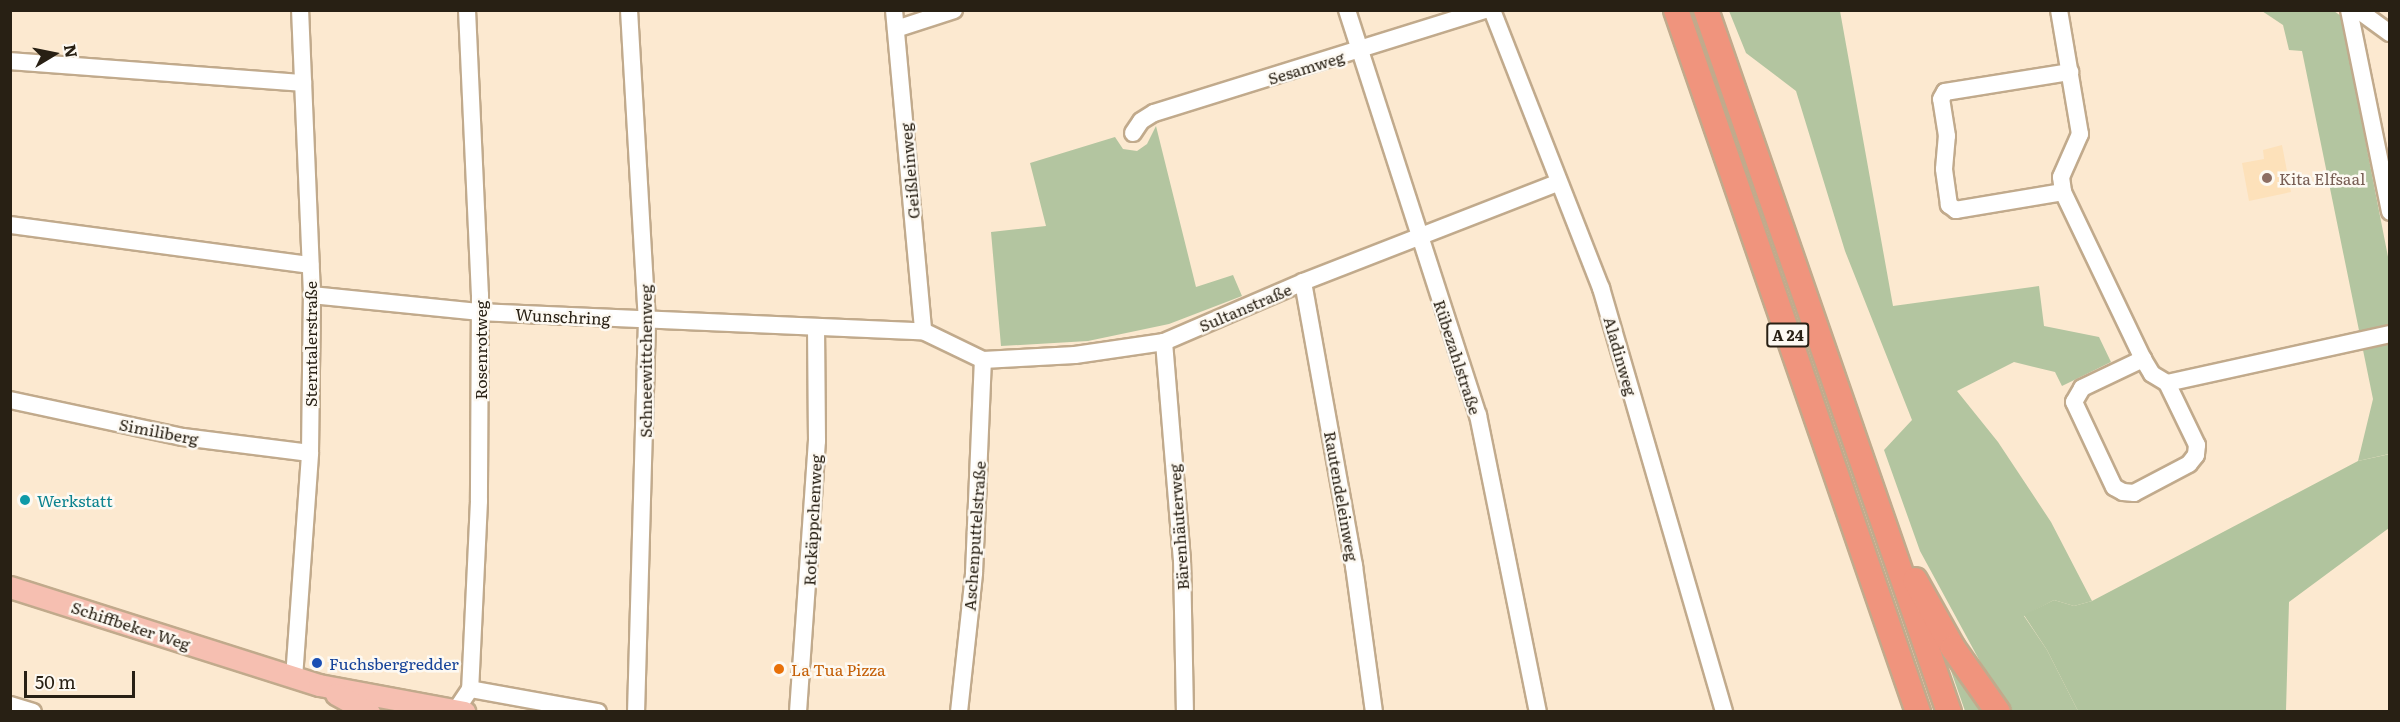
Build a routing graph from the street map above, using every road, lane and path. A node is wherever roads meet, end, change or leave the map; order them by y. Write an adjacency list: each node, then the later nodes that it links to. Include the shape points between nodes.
1 (300, 10): 19 (street, Sterntalerstraße)
2 (467, 10): 29 (street, Rosenrotweg)
3 (629, 10): 30 (street, Schneewittchenweg)
4 (894, 10): 14 (street, Geißleinweg)
5 (954, 10): 14 (street)
6 (1347, 10): 16 (street, Rübezahlstraße)
7 (1485, 10): 16 (street, Sesamweg)
8 (1492, 10): 21 (street, Aladinweg)
9 (1676, 10): 58 (highway, A 24)
10 (1706, 10): 40 (highway, A 24)
11 (2059, 10): 18 (street)
12 (2349, 10): 23 (street)
13 (2358, 10): 15 (street)
14 (896, 29): 32 (street, Geißleinweg)
15 (2390, 33)
16 (1359, 51): 20 (street, Sesamweg, via 1154,113 1141,121); 25 (street, Rübezahlstraße)
17 (10, 61): 19 (street)
18 (2070, 72): 22 (street, via 2080,134 2061,177); 22 (street, via 1945,92 1941,99 1947,136 1944,169 1949,205 1956,210)
19 (303, 83): 26 (street, Sterntalerstraße)
20 (1133, 133)
21 (1557, 183): 25 (street, Sultanstraße); 57 (street, Aladinweg, via 1601,288)
22 (2063, 192): 35 (street)
23 (2390, 212)
24 (10, 225): 26 (street)
25 (1418, 238): 27 (street, Sultanstraße); 56 (street, Rübezahlstraße, via 1480,424)
26 (310, 265): 28 (street, Sterntalerstraße)
27 (1303, 282): 34 (street, Sultanstraße); 55 (street, Rautendeleinweg, via 1354,566)
28 (312, 295): 29 (street, Wunschring); 39 (street, Sterntalerstraße)
29 (480, 312): 30 (street, Wunschring); 44 (street, Rosenrotweg, via 479,501)
30 (647, 320): 31 (street, Wunschring); 51 (street, Schneewittchenweg)
31 (816, 327): 32 (street, Wunschring); 52 (street, Rotkäppchenweg, via 816,463)
32 (923, 331): 36 (street, Sultanstraße)
33 (2390, 334): 37 (street)
34 (1164, 342): 36 (street, Sultanstraße, via 1076,355); 54 (street, Bärenhäuterweg, via 1182,559)
35 (2143, 359): 37 (street, via 2152,374); 37 (street, via 2082,388 2074,402 2114,487 2123,492 2143,488 2189,464 2196,455 2197,445)
36 (983, 360): 53 (street, Aschenputtelstraße, via 974,573)
37 (2167, 383)
38 (10, 400): 39 (street, Similiberg, via 183,437)
39 (310, 453): 42 (street, Sterntalerstraße)
40 (1884, 526): 59 (highway, A 24); 60 (highway, via 1953,648)
41 (10, 587): 42 (main road, Schiffbeker Weg)
42 (294, 678): 43 (main road, Schiffbeker Weg)
43 (319, 686): 46 (main road, Schiffbeker Weg); 48 (main road, Schiffbeker Weg)
44 (470, 689): 49 (street, Schiffbeker Weg); 50 (street)
45 (10, 705): 47 (street)
46 (418, 708): 49 (main road, Schiffbeker Weg)
47 (33, 711)
48 (369, 711)
49 (461, 711)
50 (598, 711)
51 (636, 711)
52 (798, 711)
53 (959, 711)
54 (1185, 711)
55 (1374, 711)
56 (1538, 711)
57 (1724, 711)
58 (1918, 711)
59 (1949, 711)
60 (1998, 711)

